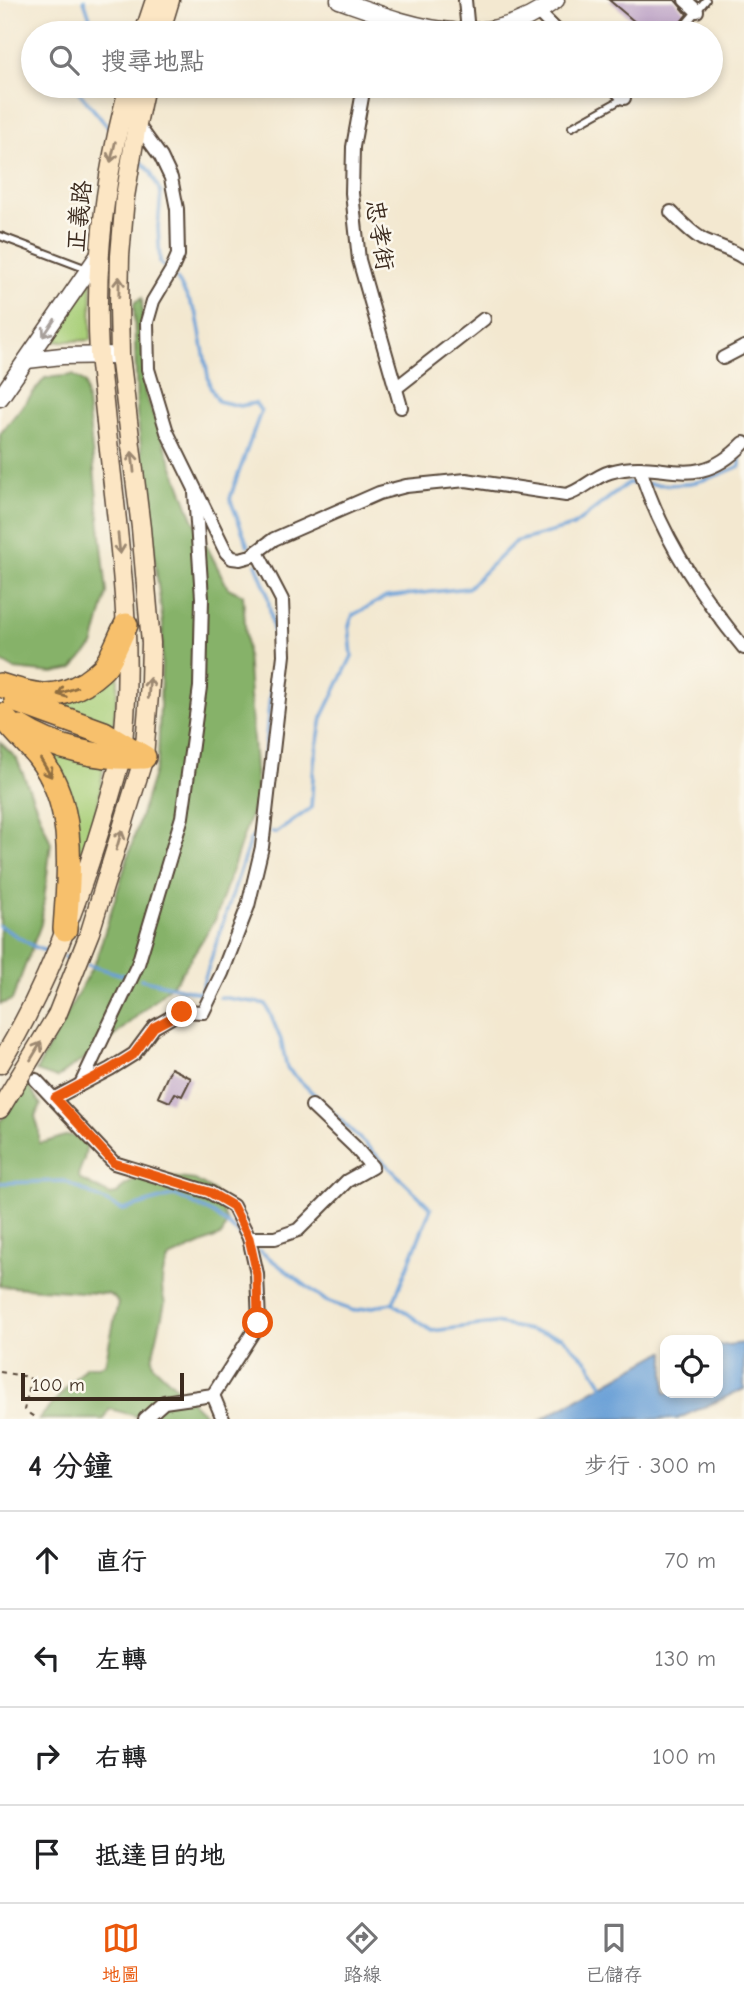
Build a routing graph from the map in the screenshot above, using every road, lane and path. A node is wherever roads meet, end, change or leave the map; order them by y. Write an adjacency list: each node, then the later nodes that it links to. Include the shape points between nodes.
1 (155, 0): 11 (main road)
2 (170, 0): 12 (main road)
3 (338, 0): 10 (street)
4 (465, 0): 15 (street)
5 (556, 0): 9 (street)
6 (685, 0): 8 (street)
7 (706, 0): 8 (lane)
8 (697, 11): 18 (lane)
9 (538, 12): 16 (street); 17 (street)
10 (377, 13): 13 (street); 14 (street)
11 (148, 21)
12 (164, 21)
13 (375, 21)
14 (408, 21)
15 (467, 21)
16 (519, 21)
17 (547, 21)
18 (688, 21)
19 (126, 98): 28 (main road, 正義路, one-way to 28)
20 (142, 98): 23 (main road, 正義路)
21 (362, 98): 35 (street, 忠孝街, via 353,147 352,193 359,260)
22 (624, 98): 24 (lane)
23 (137, 124): 32 (main road, 正義路, one-way to 23, via 120,256); 40 (street, via 171,178 177,209 177,255 147,322 148,369 167,432)
24 (572, 127)
25 (671, 212): 27 (street, via 705,241)
26 (0, 236): 28 (lane)
27 (744, 258)
28 (94, 263): 31 (main road, 正義路); 34 (street, one-way to 34)
29 (484, 319): 35 (street)
30 (744, 347): 33 (street)
31 (99, 354): 32 (street); 34 (street); 42 (main road, 正義路, one-way to 42)
32 (120, 355): 47 (main road, 正義路, one-way to 32, via 150,682 151,643)
33 (723, 358)
34 (27, 360): 36 (street)
35 (396, 388): 37 (street, 忠孝街)
36 (0, 398)
37 (401, 407)
38 (741, 445): 39 (street, via 729,458 690,473)
39 (641, 472): 41 (street, via 611,472 566,495 466,480 406,486 274,539); 43 (street, via 692,578)
40 (194, 485): 41 (street, via 226,552 240,559); 53 (street, via 202,598 200,687 182,817 138,964)
41 (257, 552): 53 (street, via 282,600 284,655 262,847 247,906 204,1012 182,1012 154,1027 134,1054)
42 (126, 625): 44 (highway, one-way to 44, via 105,666 73,690 33,695); 47 (main road, 正義路)
43 (744, 648)
44 (0, 685)
45 (0, 690): 47 (highway, via 10,699 104,733)
46 (1, 714): 47 (highway, via 37,738 57,745); 48 (highway, one-way to 48, via 39,757 55,783 65,814 69,843)
47 (129, 753): 48 (main road); 56 (main road, one-way to 47, via 57,1015 90,932)
48 (65, 929): 51 (main road, via 37,996)
49 (0, 1034): 50 (street)
50 (7, 1046)
51 (0, 1064)
52 (36, 1080): 54 (street)
53 (81, 1084): 54 (street)
54 (55, 1098): 57 (street, via 114,1163 209,1192 233,1206)
55 (312, 1107): 57 (street, via 372,1167 347,1181 298,1230 275,1238)
56 (0, 1109)
57 (249, 1238): 59 (street, via 257,1274 258,1323)
58 (0, 1372): 60 (path, via 29,1377 24,1410)
59 (213, 1395): 61 (street, via 164,1402); 62 (street)
60 (37, 1419)
61 (145, 1419)
62 (223, 1419)

